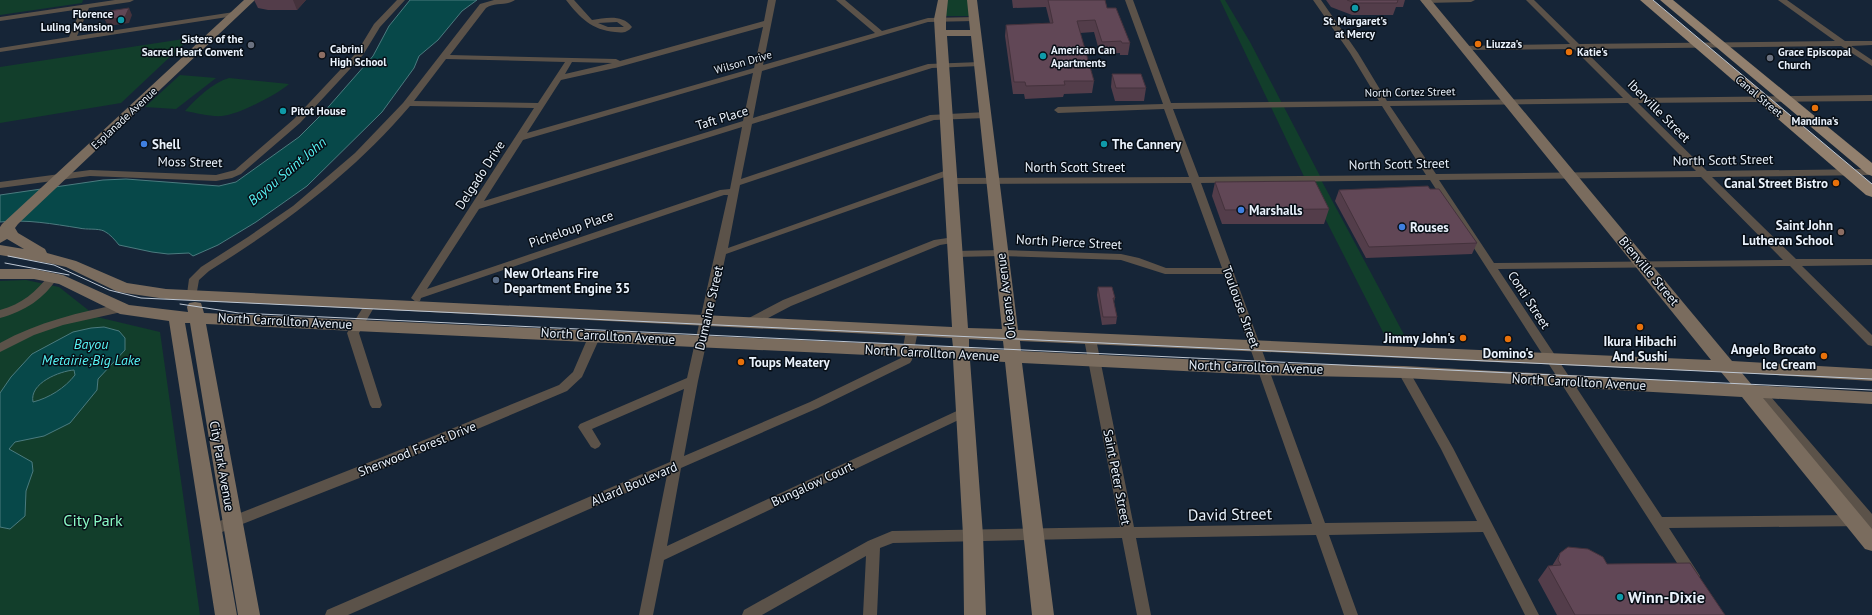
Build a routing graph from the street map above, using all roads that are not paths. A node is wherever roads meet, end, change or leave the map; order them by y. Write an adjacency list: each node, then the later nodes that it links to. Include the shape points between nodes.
1 (130, 0): 19 (street)
2 (244, 0): 20 (main road, Esplanade Avenue)
3 (250, 0): 20 (main road, Esplanade Avenue)
4 (401, 0): 65 (street, Moss Street, via 377,26 360,53 297,122 234,174 216,178 107,173)
5 (511, 0): 37 (street, via 485,4)
6 (570, 0): 24 (street)
7 (772, 0): 25 (street, Dumaine Street)
8 (840, 0): 28 (street)
9 (943, 0): 22 (main road)
10 (972, 0): 23 (main road, Orleans Avenue)
11 (1129, 0): 53 (street, Toulouse Street)
12 (1317, 0): 51 (street, Conti Street, via 1354,53)
13 (1429, 0): 14 (street); 35 (main road, Bienville Street)
14 (1471, 0)
15 (1530, 0): 34 (street, Iberville Street)
16 (1646, 0): 33 (main road, Canal Street)
17 (1666, 0): 32 (main road, Canal Street)
18 (1782, 0): 30 (street)
19 (86, 6): 21 (street); 29 (street)
20 (231, 15): 29 (street); 65 (main road, Esplanade Avenue)
21 (0, 19)
22 (940, 19): 23 (street, Wilson Drive); 26 (main road); 28 (street, Wilson Drive)
23 (974, 19): 27 (main road, Orleans Avenue)
24 (591, 22)
25 (768, 23): 39 (street); 43 (street, Dumaine Street)
26 (941, 33): 27 (main road); 40 (main road)
27 (976, 33): 41 (main road, Orleans Avenue)
28 (881, 34): 43 (street, Wilson Drive)
29 (72, 39): 36 (street)
30 (1843, 43): 31 (street); 32 (street); 42 (street)
31 (1872, 43)
32 (1720, 44): 33 (street); 47 (main road, Canal Street)
33 (1698, 45): 34 (street); 46 (main road, Canal Street)
34 (1577, 47): 35 (street); 48 (street, Iberville Street)
35 (1468, 48): 49 (main road, Bienville Street)
36 (0, 50)
37 (443, 57): 38 (street); 50 (street)
38 (570, 60): 39 (street); 44 (street, Delgado Drive)
39 (628, 61): 44 (street)
40 (943, 64): 41 (street, Taft Place); 55 (main road); 57 (street, Taft Place)
41 (980, 64): 56 (main road, Orleans Avenue)
42 (1872, 64)
43 (759, 69): 57 (street, Dumaine Street); 58 (street, Wilson Drive)
44 (558, 78): 52 (street, Delgado Drive)
45 (1872, 98): 47 (street, North Cortez Street)
46 (1763, 99): 47 (street, North Cortez Street); 48 (street, North Cortez Street); 60 (main road, Canal Street)
47 (1786, 99): 59 (main road, Canal Street)
48 (1631, 101): 49 (street, North Cortez Street); 61 (street, Iberville Street)
49 (1513, 102): 51 (street, North Cortez Street); 62 (main road, Bienville Street)
50 (407, 103): 52 (street); 86 (street, via 373,141 318,192 283,219 194,278)
51 (1384, 103): 53 (street, North Cortez Street); 64 (street, Conti Street)
52 (539, 106): 58 (street, Delgado Drive)
53 (1167, 106): 54 (street, North Cortez Street); 67 (street, Toulouse Street)
54 (1058, 110)
55 (947, 115): 56 (street, Picheloup Place); 63 (main road); 69 (street, Picheloup Place, via 933,117)
56 (986, 115): 66 (main road, Orleans Avenue)
57 (746, 124): 69 (street, Dumaine Street); 71 (street, Taft Place)
58 (520, 138): 71 (street, Delgado Drive)
59 (1872, 171): 60 (street, North Scott Street)
60 (1848, 172): 61 (street, North Scott Street); 70 (main road, Canal Street)
61 (1702, 173): 62 (street, North Scott Street); 80 (street, Iberville Street)
62 (1574, 175): 64 (street, North Scott Street); 81 (main road, Bienville Street)
63 (950, 176): 66 (street, North Scott Street); 73 (main road); 75 (street, North Scott Street, via 729,252)
64 (1432, 177): 67 (street, North Scott Street); 82 (street, Conti Street)
65 (55, 179): 68 (street, Moss Street); 72 (main road, Esplanade Avenue); 72 (main road, Esplanade Avenue, via 35,189)
66 (994, 180): 67 (street, North Scott Street); 76 (main road, Orleans Avenue)
67 (1195, 180): 83 (street, Toulouse Street)
68 (0, 185)
69 (734, 187): 75 (street, Dumaine Street); 87 (street, Picheloup Place)
70 (1872, 192)
71 (474, 207): 87 (street, Delgado Drive)
72 (5, 227): 78 (main road, via 12,236)
73 (954, 240): 77 (main road); 95 (street, via 938,242 787,303)
74 (0, 250): 78 (main road, North Carrollton Avenue)
75 (722, 251): 94 (street, Dumaine Street)
76 (1001, 253): 77 (street, North Pierce Street); 83 (street, North Pierce Street, via 1121,257 1165,271); 100 (main road, Orleans Avenue)
77 (955, 254): 99 (main road)
78 (54, 259): 86 (main road, North Carrollton Avenue, via 124,288 145,292)
79 (1872, 262): 80 (street)
80 (1795, 263): 81 (street); 104 (street, Iberville Street)
81 (1648, 265): 82 (street); 114 (main road, Bienville Street)
82 (1490, 266): 112 (street, Conti Street)
83 (1227, 271): 105 (street, Toulouse Street)
84 (0, 274): 85 (main road, North Carrollton Avenue)
85 (53, 277): 89 (main road, North Carrollton Avenue); 91 (street, via 34,300)
86 (192, 294): 88 (main road, North Carrollton Avenue); 92 (main road); 93 (main road, City Park Avenue)
87 (414, 301): 88 (main road, North Carrollton Avenue); 90 (main road, North Carrollton Avenue)
88 (372, 304): 96 (street)
89 (122, 308): 92 (main road, North Carrollton Avenue); 106 (street, via 50,324)
90 (451, 308): 94 (main road, North Carrollton Avenue); 97 (main road)
91 (0, 314)
92 (176, 317): 93 (main road, North Carrollton Avenue); 132 (main road, City Park Avenue)
93 (196, 317): 96 (main road, North Carrollton Avenue); 128 (main road, City Park Avenue)
94 (706, 320): 95 (main road, North Carrollton Avenue); 103 (street, Dumaine Street)
95 (751, 322): 98 (main road, North Carrollton Avenue)
96 (358, 324): 97 (main road, North Carrollton Avenue); 124 (street, via 353,333)
97 (439, 328): 101 (main road, North Carrollton Avenue)
98 (912, 331): 99 (main road, North Carrollton Avenue); 107 (street)
99 (960, 333): 100 (main road, North Carrollton Avenue); 109 (main road)
100 (1011, 335): 102 (main road, North Carrollton Avenue); 110 (main road, Orleans Avenue)
101 (595, 336): 103 (main road, North Carrollton Avenue); 128 (street, Sherwood Forest Drive, via 578,374 563,388 385,462)
102 (1090, 339): 105 (main road, North Carrollton Avenue); 111 (street, Saint Peter Street)
103 (702, 340): 107 (main road, North Carrollton Avenue); 119 (street, Dumaine Street)
104 (1872, 342)
105 (1255, 346): 108 (main road, North Carrollton Avenue); 115 (street, Toulouse Street)
106 (0, 348)
107 (909, 352): 109 (main road, North Carrollton Avenue); 127 (street, Allard Boulevard, via 906,360 821,402)
108 (1397, 353): 112 (main road, North Carrollton Avenue); 116 (main road)
109 (962, 355): 110 (main road, North Carrollton Avenue); 125 (main road)
110 (1013, 357): 111 (main road, North Carrollton Avenue); 135 (main road, Orleans Avenue)
111 (1093, 360): 115 (main road, North Carrollton Avenue); 134 (street, Saint Peter Street)
112 (1552, 360): 113 (main road, North Carrollton Avenue); 120 (street, Conti Street)
113 (1647, 364): 114 (main road, North Carrollton Avenue); 121 (main road)
114 (1734, 367): 117 (main road, North Carrollton Avenue); 122 (main road, Bienville Street)
115 (1264, 369): 116 (main road, North Carrollton Avenue); 133 (street, Toulouse Street)
116 (1404, 372): 120 (main road, North Carrollton Avenue); 131 (street)
117 (1836, 373): 118 (main road, North Carrollton Avenue); 123 (main road)
118 (1872, 376)
119 (692, 381): 126 (street, via 584,427); 127 (street, Dumaine Street)
120 (1565, 382): 121 (main road, North Carrollton Avenue); 130 (street, Conti Street)
121 (1662, 387): 122 (main road, North Carrollton Avenue)
122 (1755, 392): 123 (main road, North Carrollton Avenue); 129 (main road, Bienville Street)
123 (1864, 398)
124 (376, 405)
125 (965, 412): 136 (main road); 139 (street, Bungalow Court)
126 (595, 444)
127 (675, 466): 139 (street, Dumaine Street); 143 (street, Allard Boulevard)
128 (232, 521): 132 (street, Sherwood Forest Drive); 142 (main road, City Park Avenue)
129 (1867, 521): 130 (street); 137 (main road, Bienville Street)
130 (1658, 523): 140 (street, Conti Street)
131 (1487, 526): 133 (street, David Street); 151 (street)
132 (212, 530): 141 (main road, City Park Avenue)
133 (1321, 530): 134 (street, David Street); 150 (street, Toulouse Street)
134 (1128, 533): 135 (street, David Street); 149 (street, Saint Peter Street)
135 (1033, 534): 136 (street, David Street); 148 (main road, Orleans Avenue)
136 (973, 535): 138 (street, David Street, via 892,537); 147 (main road)
137 (1872, 542)
138 (873, 545): 145 (street, David Street); 146 (street)
139 (658, 556): 144 (street, Dumaine Street)
140 (1698, 585)
141 (226, 615)
142 (249, 615)
143 (332, 615)
144 (646, 615)
145 (749, 615)
146 (870, 615)
147 (976, 615)
148 (1043, 615)
149 (1144, 615)
150 (1351, 615)
151 (1532, 615)

